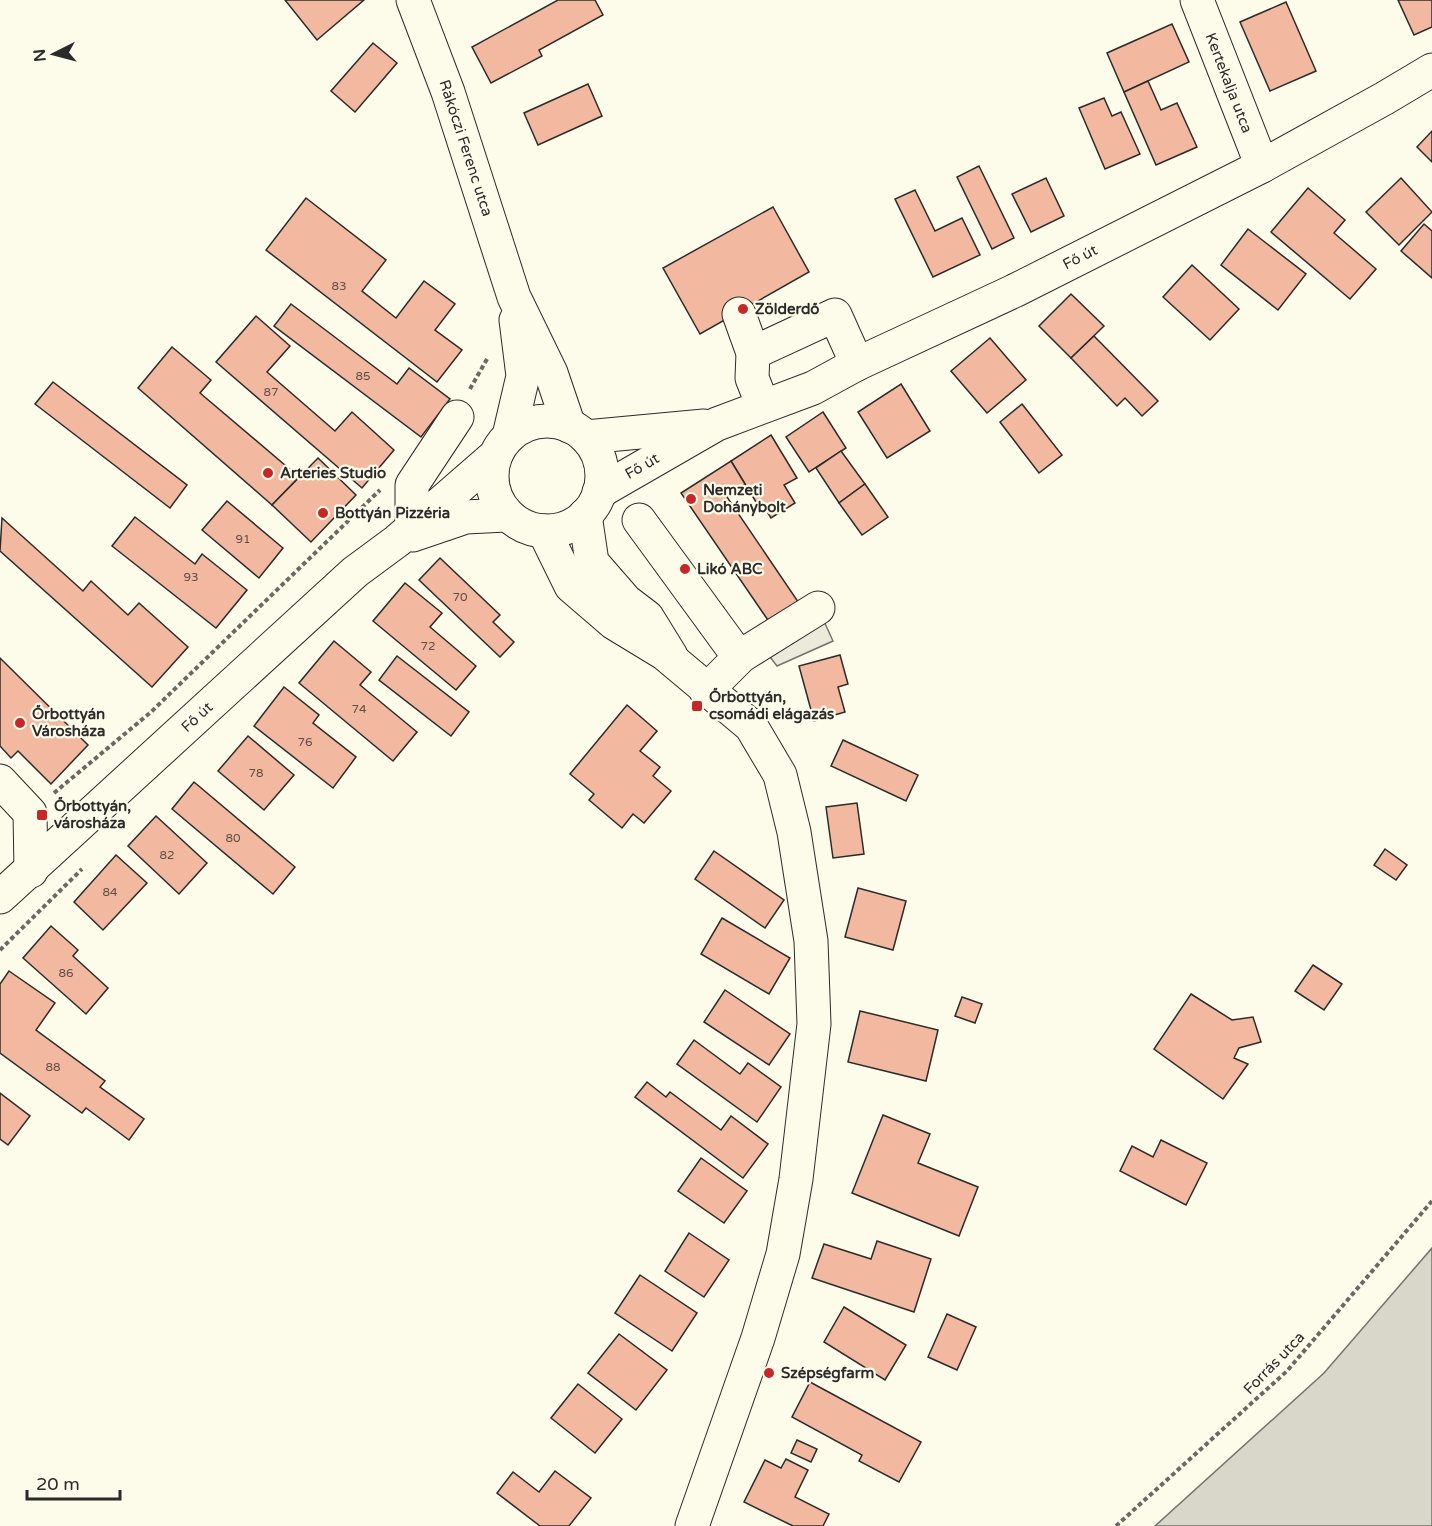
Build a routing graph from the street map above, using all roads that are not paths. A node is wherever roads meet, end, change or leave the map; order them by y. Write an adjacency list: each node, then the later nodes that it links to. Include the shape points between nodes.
1 (413, 0): 5 (main road, Rákóczi Ferenc utca, via 448,92)
2 (1197, 0): 4 (main road, Kertekalja utca)
3 (1432, 70): 4 (main road, Fő út)
4 (1262, 166): 8 (main road, Fő út, via 1014,291)
5 (514, 297): 12 (main road, Rákóczi Ferenc utca); 13 (main road, Rákóczi Ferenc utca, via 523,376)
6 (740, 314): 7 (main road)
7 (753, 353): 8 (main road, via 835,315); 9 (main road, via 752,378)
8 (857, 364): 9 (main road, Fő út, via 813,388)
9 (763, 406): 11 (main road, Fő út)
10 (457, 417): 18 (main road, via 412,485)
11 (717, 424): 12 (main road, Fő út); 14 (main road, Fő út)
12 (578, 431): 13 (main road, Fő út, via 551,421 531,423); 14 (main road, Fő út, via 598,457 602,480)
13 (502, 445): 15 (main road, via 492,466 494,490); 18 (main road, Fő út)
14 (592, 503): 17 (main road, Fő út, via 562,529); 21 (main road, via 592,562 626,601 647,617)
15 (506, 515): 17 (main road, Fő út); 18 (main road, Fő út, via 466,517)
16 (639, 520): 20 (main road)
17 (544, 531): 21 (main road, via 571,586 614,623)
18 (404, 533): 24 (main road, Fő út, via 355,572)
19 (818, 608): 20 (main road)
20 (739, 657): 22 (main road)
21 (676, 665): 22 (main road)
22 (706, 691): 26 (main road, via 751,726 780,775 794,832 811,941 814,1024 783,1254)
23 (0, 781): 24 (main road, via 30,813)
24 (30, 871): 25 (main road, Fő út)
25 (0, 897)
26 (692, 1526)

